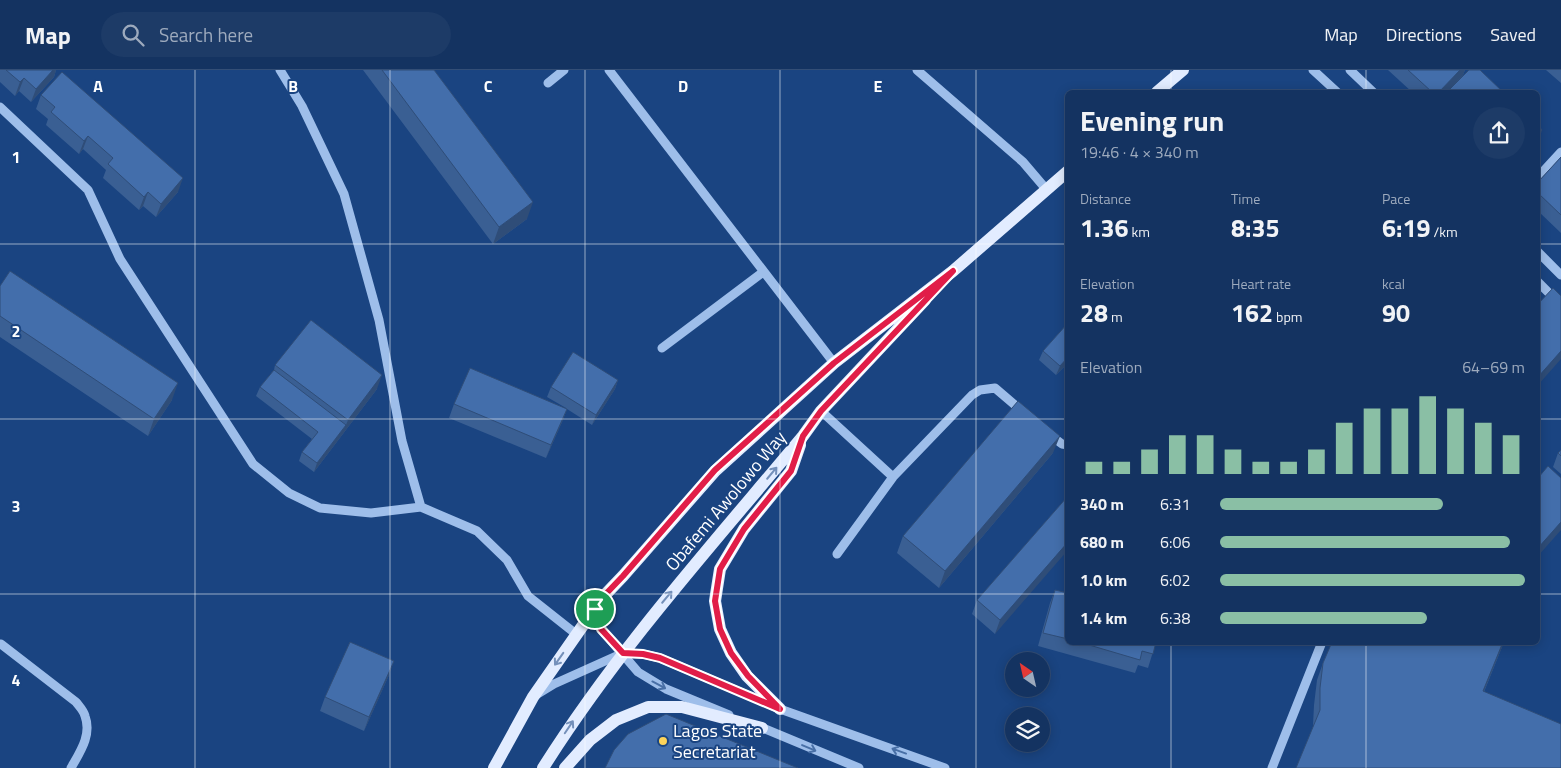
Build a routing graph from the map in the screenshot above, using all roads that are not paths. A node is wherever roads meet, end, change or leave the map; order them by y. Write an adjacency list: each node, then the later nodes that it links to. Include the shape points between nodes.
1 (280, 70): 31 (street, via 302,106 344,194 378,320 402,441)
2 (564, 70): 8 (street)
3 (609, 70): 19 (street)
4 (917, 70): 16 (street, via 1023,162)
5 (1183, 70): 9 (main road)
6 (1313, 70): 10 (street)
7 (1350, 70): 11 (street)
8 (548, 83)
9 (1159, 90)
10 (1335, 90)
11 (1368, 90)
12 (0, 107): 31 (street, via 88,190 120,259 253,464 289,493 320,508 371,514)
13 (1561, 152): 15 (street)
14 (1065, 173): 16 (main road, Obafemi Awolowo Way)
15 (1540, 175)
16 (1046, 189): 18 (main road, Obafemi Awolowo Way)
17 (1540, 254): 20 (street)
18 (953, 271): 24 (main road, Obafemi Awolowo Way); 25 (main road, Obafemi Awolowo Way)
19 (763, 272): 23 (street); 24 (street)
20 (1561, 275)
21 (1540, 284): 22 (street)
22 (1561, 305)
23 (662, 348)
24 (834, 363): 33 (main road, Obafemi Awolowo Way, via 715,470)
25 (821, 411): 28 (main road, Obafemi Awolowo Way); 30 (street)
26 (1032, 419): 30 (street, via 995,388 980,390)
27 (1039, 425): 29 (street)
28 (803, 436): 37 (main road, Obafemi Awolowo Way, one-way to 28); 39 (main road, via 791,471 744,529 720,569 715,601 720,629 731,653)
29 (1065, 444)
30 (893, 477): 32 (street)
31 (421, 507): 34 (street, via 477,531 507,560 528,596)
32 (837, 554)
33 (595, 609): 34 (main road, Obafemi Awolowo Way); 37 (street, via 601,629)
34 (576, 634): 38 (main road, Obafemi Awolowo Way, one-way to 38)
35 (1, 644): 41 (street, via 76,702 85,715 88,732)
36 (1321, 645): 47 (street)
37 (623, 653): 38 (street); 39 (street, via 660,658); 40 (street, one-way to 40, via 638,672 653,682); 43 (main road, Obafemi Awolowo Way, one-way to 37)
38 (533, 697): 42 (main road, Obafemi Awolowo Way)
39 (780, 709): 46 (street, one-way to 39)
40 (762, 728): 44 (main road, via 682,707 648,707 616,720 590,740); 45 (street, one-way to 45)
41 (71, 768)
42 (494, 768)
43 (543, 768)
44 (565, 768)
45 (859, 768)
46 (945, 768)
47 (1272, 768)

